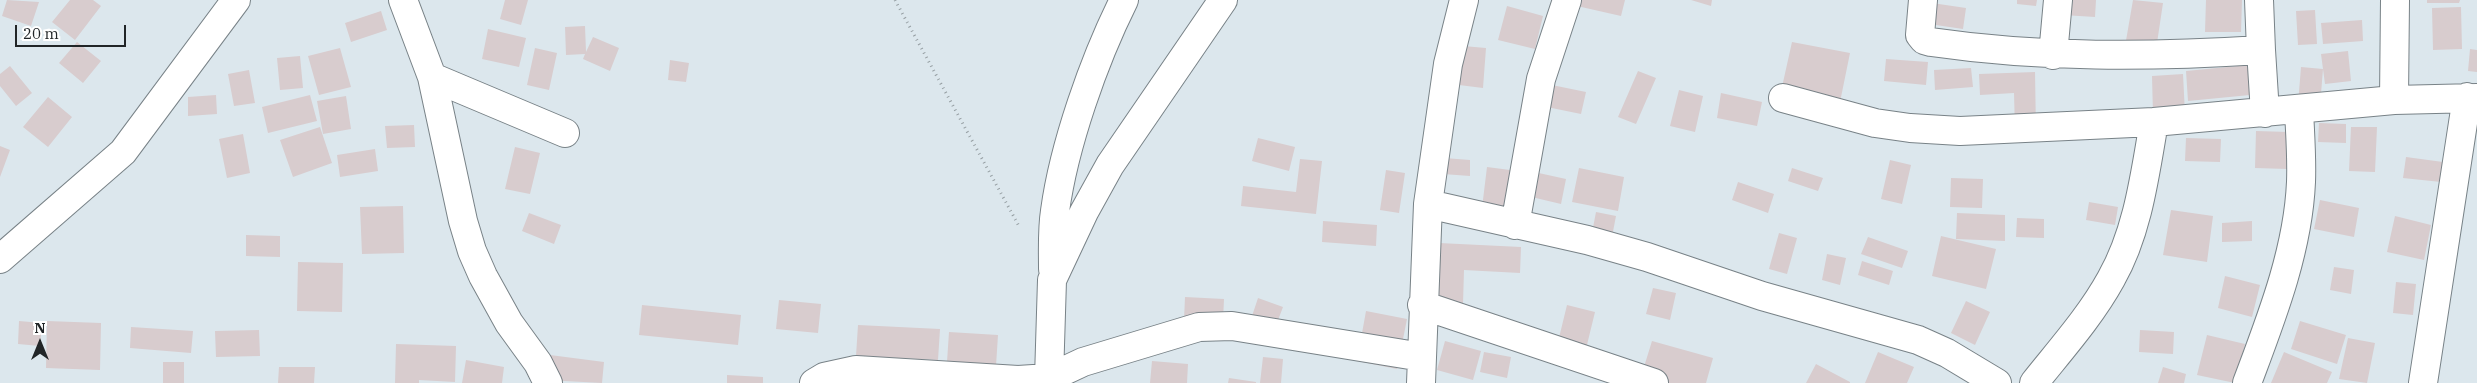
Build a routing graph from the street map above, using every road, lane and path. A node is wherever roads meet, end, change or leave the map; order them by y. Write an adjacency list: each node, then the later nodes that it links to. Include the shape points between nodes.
1 (236, 0): 25 (street, via 123,152)
2 (403, 0): 14 (street)
3 (895, 0): 24 (path)
4 (1124, 0): 26 (street, via 1110,27 1088,88 1061,179 1055,213)
5 (1223, 0): 26 (street, via 1110,164)
6 (1464, 0): 22 (street, via 1448,64)
7 (1567, 0): 23 (street, via 1541,79)
8 (1923, 0): 13 (street, via 1920,35 1924,40 1989,50)
9 (2058, 0): 13 (street)
10 (2259, 0): 12 (street)
11 (2395, 0): 17 (street)
12 (2261, 50): 13 (street, via 2176,56); 19 (street)
13 (2053, 54)
14 (432, 77): 21 (street); 30 (street, via 462,221 472,250 509,324 538,363)
15 (2472, 97): 17 (street); 36 (street)
16 (1784, 98): 20 (street, via 1910,128 1960,131)
17 (2394, 100): 18 (street)
18 (2299, 110): 19 (street); 35 (street, via 2301,182 2291,249 2280,291)
19 (2265, 113): 20 (street)
20 (2154, 122): 34 (street, via 2132,227 2112,278 2084,320)
21 (565, 133)
22 (1428, 204): 23 (street); 27 (street)
23 (1515, 224): 33 (street, via 1647,257 1762,296 1918,340 1947,352)
24 (1022, 231)
25 (0, 259)
26 (1052, 280): 29 (street)
27 (1422, 305): 28 (street); 32 (street)
28 (1421, 370): 29 (street, via 1232,326 1199,326 1083,362)
29 (1047, 380): 31 (street, via 856,370 824,377)
30 (548, 383)
31 (814, 383)
32 (1654, 383)
33 (1997, 383)
34 (2034, 383)
35 (2247, 383)
36 (2423, 383)

